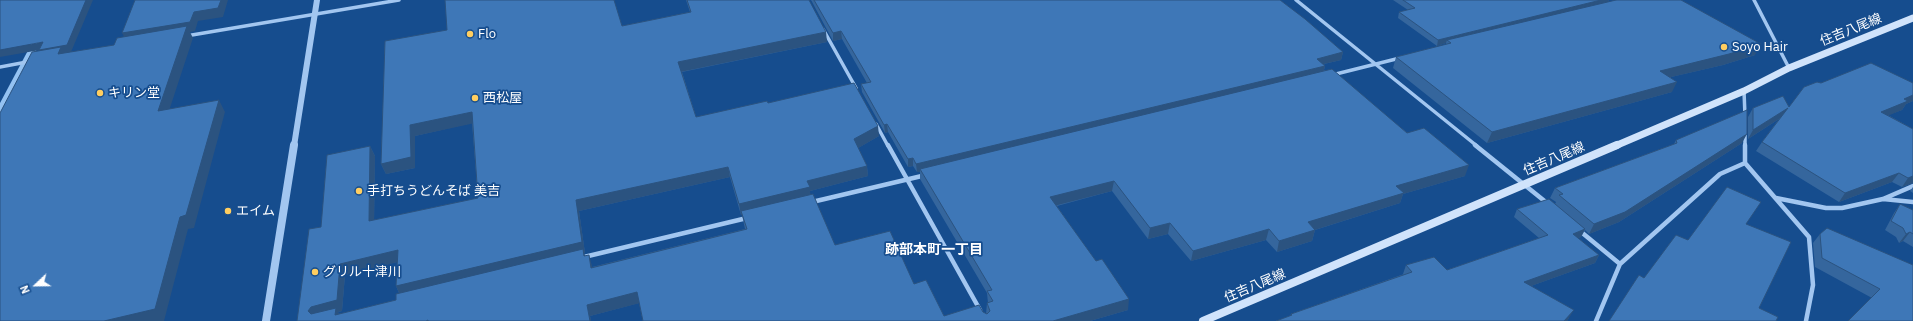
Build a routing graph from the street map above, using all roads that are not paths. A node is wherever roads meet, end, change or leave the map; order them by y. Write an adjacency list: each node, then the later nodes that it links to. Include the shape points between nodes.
1 (317, 0): 5 (street)
2 (399, 0): 5 (street)
3 (1296, 0): 11 (street)
4 (1754, 0): 13 (street)
5 (315, 14): 8 (street); 33 (street)
6 (1913, 18): 13 (main road, 住吉八尾線)
7 (822, 28): 16 (street)
8 (178, 37)
9 (1407, 56): 11 (street)
10 (36, 60): 12 (street)
11 (1376, 64): 14 (street); 21 (street)
12 (0, 66)
13 (1789, 68): 15 (main road, 住吉八尾線)
14 (1330, 75)
15 (1744, 91): 18 (street); 21 (main road, 住吉八尾線)
16 (860, 94)
17 (874, 120): 20 (street)
18 (1745, 163): 23 (street); 31 (street, via 1720,174)
19 (931, 173): 20 (street)
20 (908, 179): 26 (street); 32 (street)
21 (1524, 184): 27 (street); 34 (main road, 住吉八尾線)
22 (1913, 186): 24 (street)
23 (1775, 198): 24 (street, via 1826,208 1842,208); 36 (street, via 1809,238 1813,285)
24 (1883, 199): 25 (street)
25 (1913, 202)
26 (807, 203)
27 (1549, 205)
28 (752, 216): 30 (street)
29 (1578, 230): 31 (street)
30 (582, 258)
31 (1620, 264): 35 (street)
32 (982, 314)
33 (266, 321)
34 (1203, 321)
35 (1596, 321)
36 (1806, 321)

